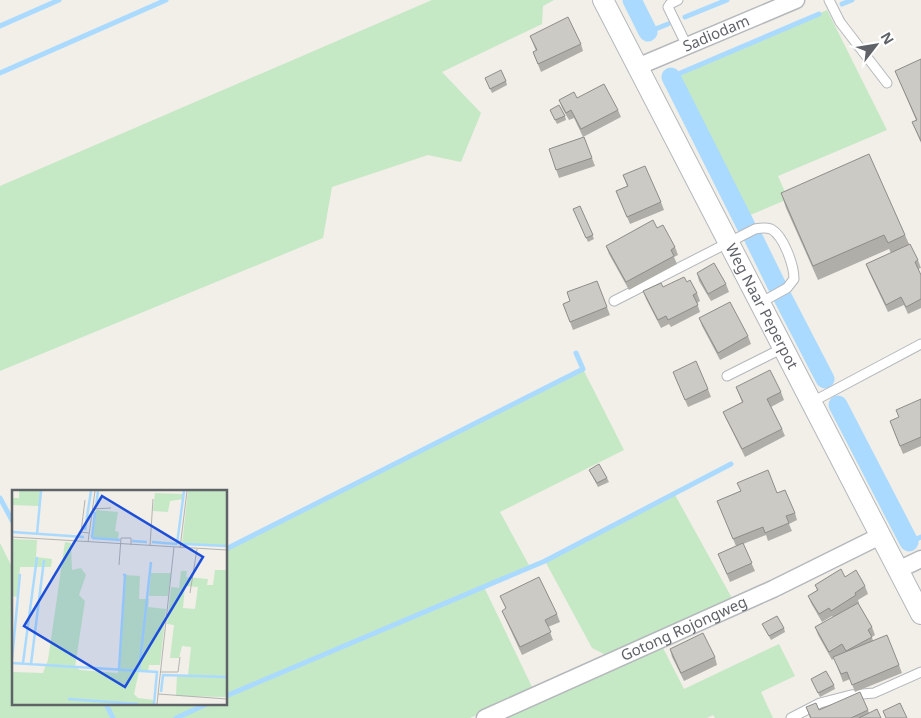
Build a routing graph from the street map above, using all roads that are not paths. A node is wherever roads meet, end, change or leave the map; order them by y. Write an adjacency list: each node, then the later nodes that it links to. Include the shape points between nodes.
1 (603, 0): 6 (street, Weg Naar Peperpot)
2 (678, 0): 5 (lane, via 668,7)
3 (796, 0): 5 (street, Sadiodam)
4 (829, 0): 7 (lane, via 840,22)
5 (687, 46): 6 (street, Sadiodam)
6 (637, 67): 8 (street, Weg Naar Peperpot)
7 (887, 83)
8 (729, 242): 9 (lane); 10 (street, Weg Naar Peperpot); 10 (lane, via 762,227 780,238 790,257 794,280 787,288)
9 (614, 301)
10 (760, 303): 12 (street, Weg Naar Peperpot)
11 (921, 344): 14 (lane)
12 (784, 348): 13 (lane); 14 (street, Weg Naar Peperpot)
13 (727, 376)
14 (812, 402): 15 (street, Weg Naar Peperpot)
15 (880, 536): 17 (street, Weg Naar Peperpot); 20 (street, Gotong Rojongweg, via 773,589)
16 (921, 559): 17 (street)
17 (898, 570): 18 (street, Weg Naar Peperpot)
18 (921, 614)
19 (921, 672): 21 (lane, via 874,693 820,703)
20 (485, 718)
21 (790, 718)

